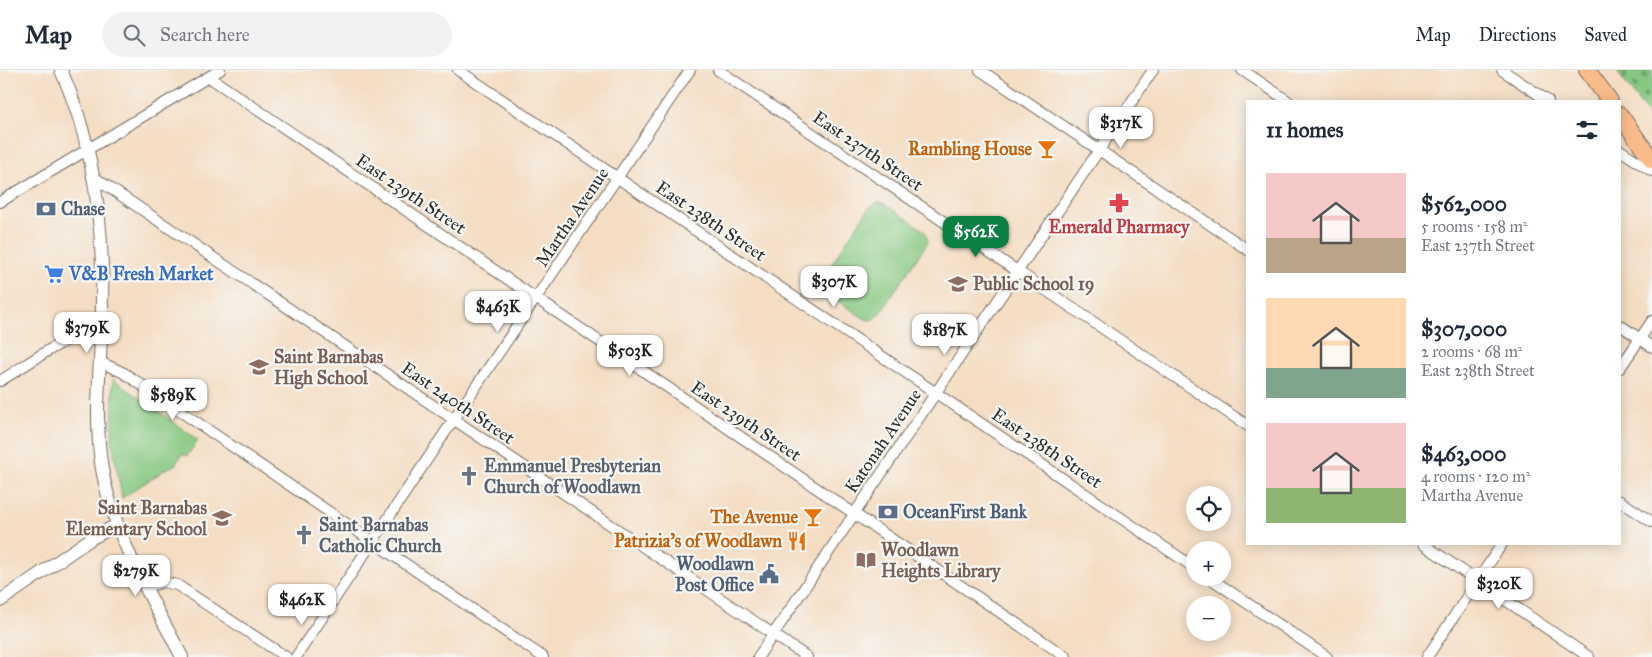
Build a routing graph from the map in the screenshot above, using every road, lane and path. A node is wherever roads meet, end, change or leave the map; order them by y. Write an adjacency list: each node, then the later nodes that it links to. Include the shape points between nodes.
1 (61, 70): 16 (street)
2 (220, 70): 11 (street)
3 (458, 70): 22 (street, East 238th Street)
4 (690, 70): 22 (street, Martha Avenue)
5 (718, 70): 25 (street, East 237th Street)
6 (980, 70): 17 (street)
7 (1153, 70): 17 (street, Katonah Avenue)
8 (1242, 70): 12 (street)
9 (1502, 70): 13 (street)
10 (1587, 70): 14 (main road)
11 (209, 77): 16 (street); 26 (street, East 239th Street)
12 (1287, 100)
13 (1547, 100)
14 (1609, 100)
15 (1621, 117): 19 (main road)
16 (87, 149): 21 (street); 23 (street)
17 (1099, 150): 24 (street); 25 (street, Katonah Avenue)
18 (1621, 151): 20 (street)
19 (1652, 160)
20 (1652, 171)
21 (92, 176): 29 (street, via 102,260); 36 (street, East 240th Street)
22 (618, 178): 26 (street, Martha Avenue); 35 (street, East 238th Street)
23 (0, 202)
24 (1246, 249)
25 (1018, 271): 35 (street, Katonah Avenue); 37 (street, East 237th Street)
26 (536, 299): 36 (street, Martha Avenue); 39 (street, East 239th Street)
27 (1652, 321): 30 (street)
28 (1621, 326): 30 (street)
29 (102, 327): 32 (street); 34 (street, via 77,334)
30 (1640, 338): 31 (street); 33 (street)
31 (1652, 347)
32 (100, 362): 41 (street, via 100,448 106,487); 42 (street, via 124,372)
33 (1621, 366)
34 (0, 381)
35 (936, 392): 39 (street, Katonah Avenue); 45 (street, East 238th Street)
36 (454, 419): 42 (street, Martha Avenue); 50 (street, East 240th Street)
37 (1246, 425)
38 (1621, 502): 40 (street)
39 (855, 513): 50 (street, Katonah Avenue); 57 (street, East 239th Street)
40 (1652, 522)
41 (117, 525): 48 (street); 49 (street, via 92,538)
42 (373, 541): 53 (street, Martha Avenue); 54 (street)
43 (1424, 545): 46 (street)
44 (1501, 545): 46 (street)
45 (1186, 562)
46 (1478, 581): 59 (street); 60 (street)
47 (1222, 586): 58 (street)
48 (146, 587): 51 (street); 52 (street, via 163,582 177,585)
49 (0, 601)
50 (773, 634): 55 (street, Katonah Avenue); 56 (street, East 240th Street)
51 (182, 657)
52 (286, 657)
53 (296, 657)
54 (543, 657)
55 (758, 657)
56 (807, 657)
57 (1066, 657)
58 (1327, 657)
59 (1427, 657)
60 (1589, 657)

